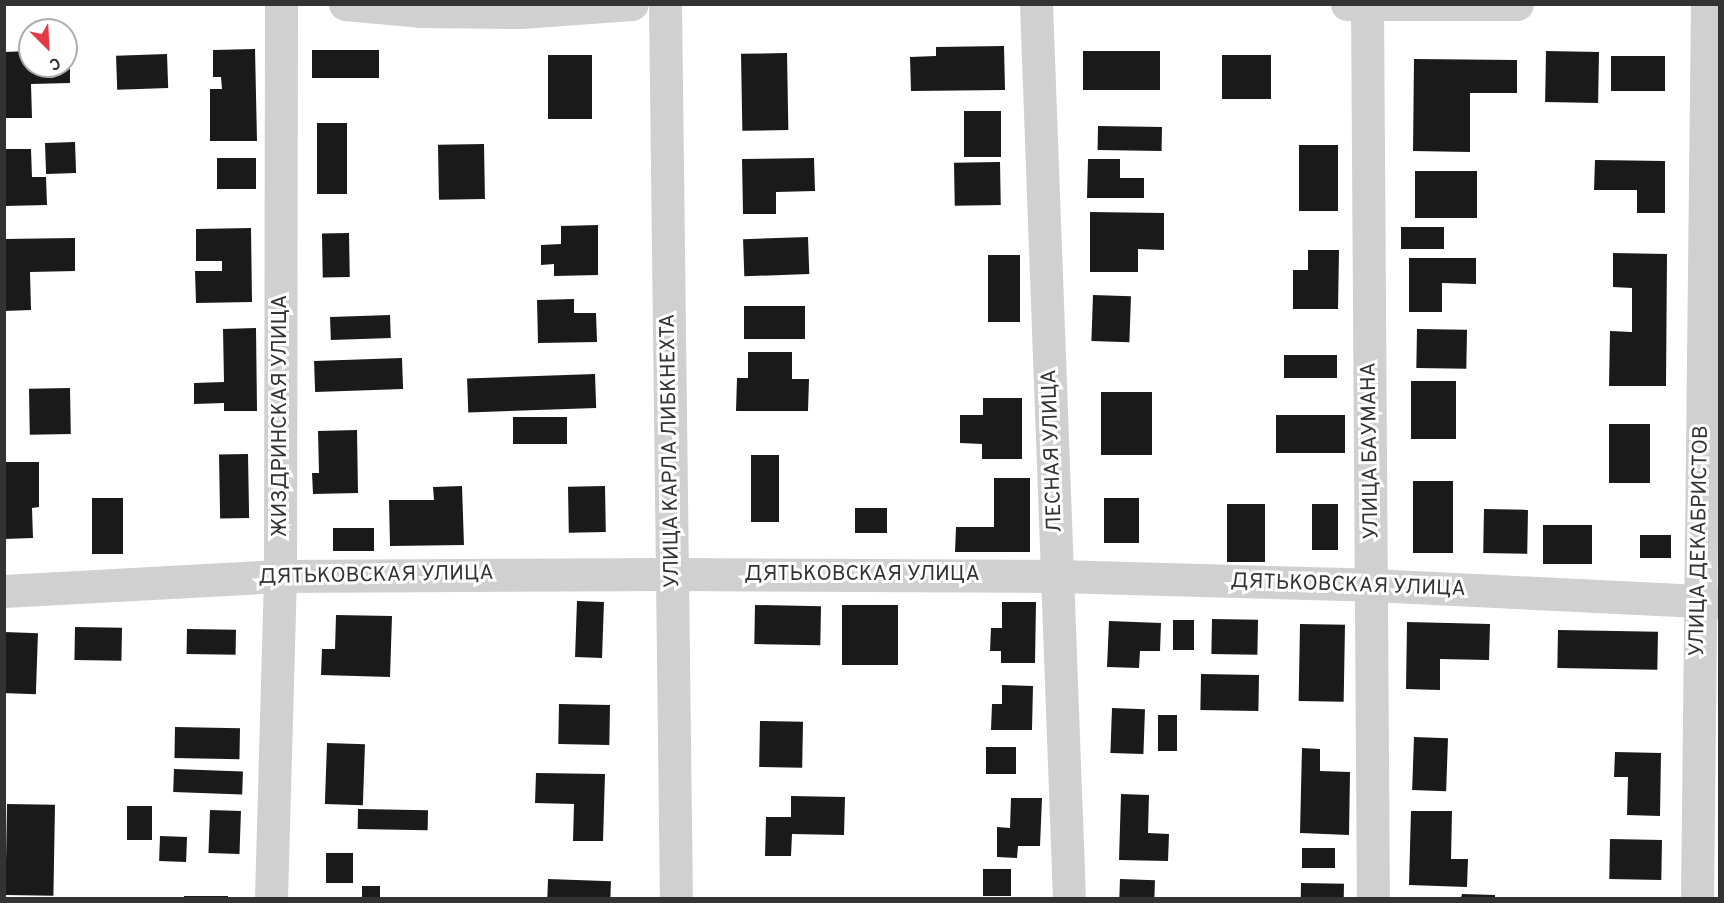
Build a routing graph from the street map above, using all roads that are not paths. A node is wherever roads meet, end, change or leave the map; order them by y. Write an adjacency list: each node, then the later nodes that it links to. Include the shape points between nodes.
1 (281, 4): 11 (street, ЖИЗДРИНСКАЯ УЛИЦА)
2 (345, 4): 3 (street, via 420,11 521,12)
3 (632, 4)
4 (665, 4): 10 (street, УЛИЦА КАРЛА ЛИБКНЕХТА)
5 (1036, 4): 12 (street, ЛЕСНАЯ УЛИЦА)
6 (1347, 4): 9 (street)
7 (1517, 4): 9 (street)
8 (1707, 4): 15 (street, УЛИЦА ДЕКАБРИСТОВ)
9 (1367, 5): 13 (street, УЛИЦА БАУМАНА)
10 (673, 574): 11 (street, ДЯТЬКОВСКАЯ УЛИЦА); 12 (street, ДЯТЬКОВСКАЯ УЛИЦА); 17 (street, УЛИЦА КАРЛА ЛИБКНЕХТА)
11 (280, 576): 14 (street, ДЯТЬКОВСКАЯ УЛИЦА); 16 (street, ЖИЗДРИНСКАЯ УЛИЦА)
12 (1057, 576): 13 (street, ДЯТЬКОВСКАЯ УЛИЦА); 18 (street, ЛЕСНАЯ УЛИЦА)
13 (1373, 585): 15 (street, ДЯТЬКОВСКАЯ УЛИЦА); 19 (street, УЛИЦА БАУМАНА)
14 (4, 591)
15 (1709, 601): 20 (street, УЛИЦА ДЕКАБРИСТОВ)
16 (271, 898)
17 (676, 898)
18 (1069, 898)
19 (1373, 898)
20 (1697, 898)

